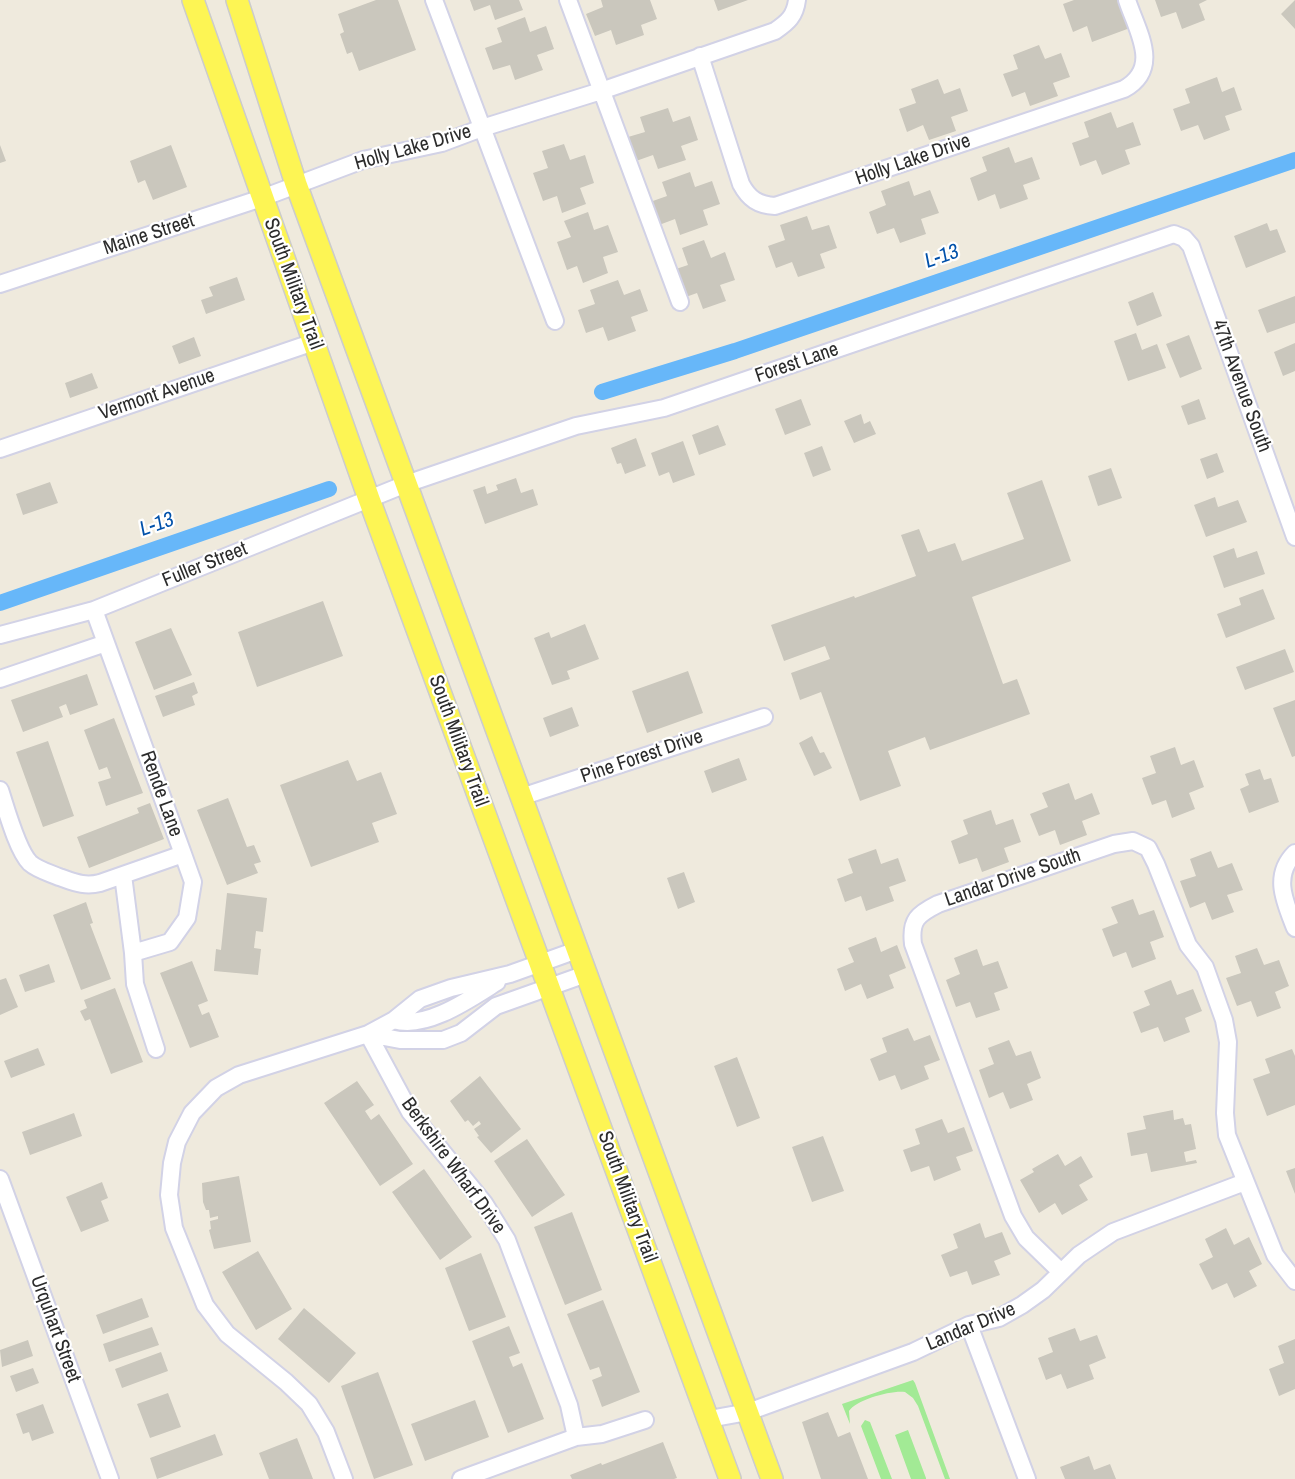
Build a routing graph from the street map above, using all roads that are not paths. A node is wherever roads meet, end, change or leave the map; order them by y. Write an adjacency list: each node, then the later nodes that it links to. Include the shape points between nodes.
1 (193, 0): 11 (main road, South Military Trail)
2 (237, 0): 10 (main road, South Military Trail)
3 (434, 0): 9 (street)
4 (568, 0): 8 (street)
5 (797, 0): 7 (street, Holly Lake Drive, via 789,22 775,31)
6 (1127, 0): 7 (street, Holly Lake Drive, via 1145,55 1141,76 1133,84 775,206 754,201 746,194)
7 (700, 56): 8 (street, Holly Lake Drive)
8 (601, 91): 9 (street, Holly Lake Drive); 14 (street)
9 (482, 128): 10 (street, Holly Lake Drive, via 442,143 363,160); 15 (street)
10 (296, 184): 11 (street, Maine Street); 18 (main road, South Military Trail)
11 (262, 198): 13 (street, Maine Street); 16 (main road, South Military Trail)
12 (1185, 238): 18 (street, Forest Lane, via 1174,234 664,408 576,426); 20 (street, 47th Avenue South)
13 (0, 284)
14 (680, 302)
15 (555, 321)
16 (314, 342): 17 (street, Vermont Avenue); 19 (main road, South Military Trail)
17 (0, 449)
18 (406, 484): 19 (street, Fuller Street); 27 (main road, South Military Trail)
19 (369, 499): 21 (street, Fuller Street); 34 (main road, South Military Trail)
20 (1295, 537)
21 (94, 610): 22 (street, Fuller Street); 23 (street, Rende Lane)
22 (0, 635)
23 (106, 643): 24 (street); 29 (street, Rende Lane)
24 (0, 679)
25 (764, 717): 27 (street, Pine Forest Drive)
26 (0, 790): 30 (street, Rende Lane, via 30,863 89,886)
27 (521, 797): 32 (main road, South Military Trail)
28 (1295, 853): 31 (street, via 1283,870 1281,881)
29 (183, 854): 30 (street, Rende Lane); 33 (street, via 193,882 188,918 170,942)
30 (123, 875): 33 (street)
31 (1295, 928)
32 (577, 950): 34 (street); 36 (main road, South Military Trail)
33 (134, 953): 42 (street, via 135,984)
34 (540, 962): 35 (street); 37 (main road, South Military Trail)
35 (510, 974): 38 (street, via 420,999); 39 (street, via 465,1002)
36 (586, 974): 37 (street); 48 (main road, South Military Trail)
37 (549, 986): 41 (street, via 496,1006 461,1033 443,1040); 49 (main road, South Military Trail)
38 (394, 1020): 39 (street, via 405,1024); 40 (street)
39 (420, 1020): 41 (street)
40 (368, 1034): 41 (street); 51 (street, Berkshire Wharf Drive, via 410,1113 484,1203 507,1240 569,1405); 53 (street, via 239,1075 216,1088 192,1113 177,1142 169,1195 174,1228 206,1305 226,1334 309,1404 326,1432)
41 (418, 1040)
42 (156, 1048)
43 (0, 1179): 52 (street, Urquhart Street)
44 (1245, 1182): 45 (street, Landar Drive, via 1113,1232); 45 (street, Landar Drive South, via 1225,1124 1228,1042 1224,1020 1205,967 1185,938 1148,848 1133,841 1114,844 921,912 914,922 913,944 1018,1228); 46 (street, via 1275,1255)
45 (1062, 1272): 47 (street, Landar Drive, via 1022,1305 999,1318)
46 (1295, 1281)
47 (969, 1325): 48 (street, Landar Drive, via 913,1352); 57 (street)
48 (748, 1412): 49 (street, Landar Drive); 56 (main road, South Military Trail)
49 (709, 1419): 55 (main road, South Military Trail)
50 (645, 1420): 51 (street, via 602,1434)
51 (576, 1437): 54 (street)
52 (110, 1479)
53 (344, 1479)
54 (461, 1479)
55 (730, 1479)
56 (772, 1479)
57 (1027, 1479)

